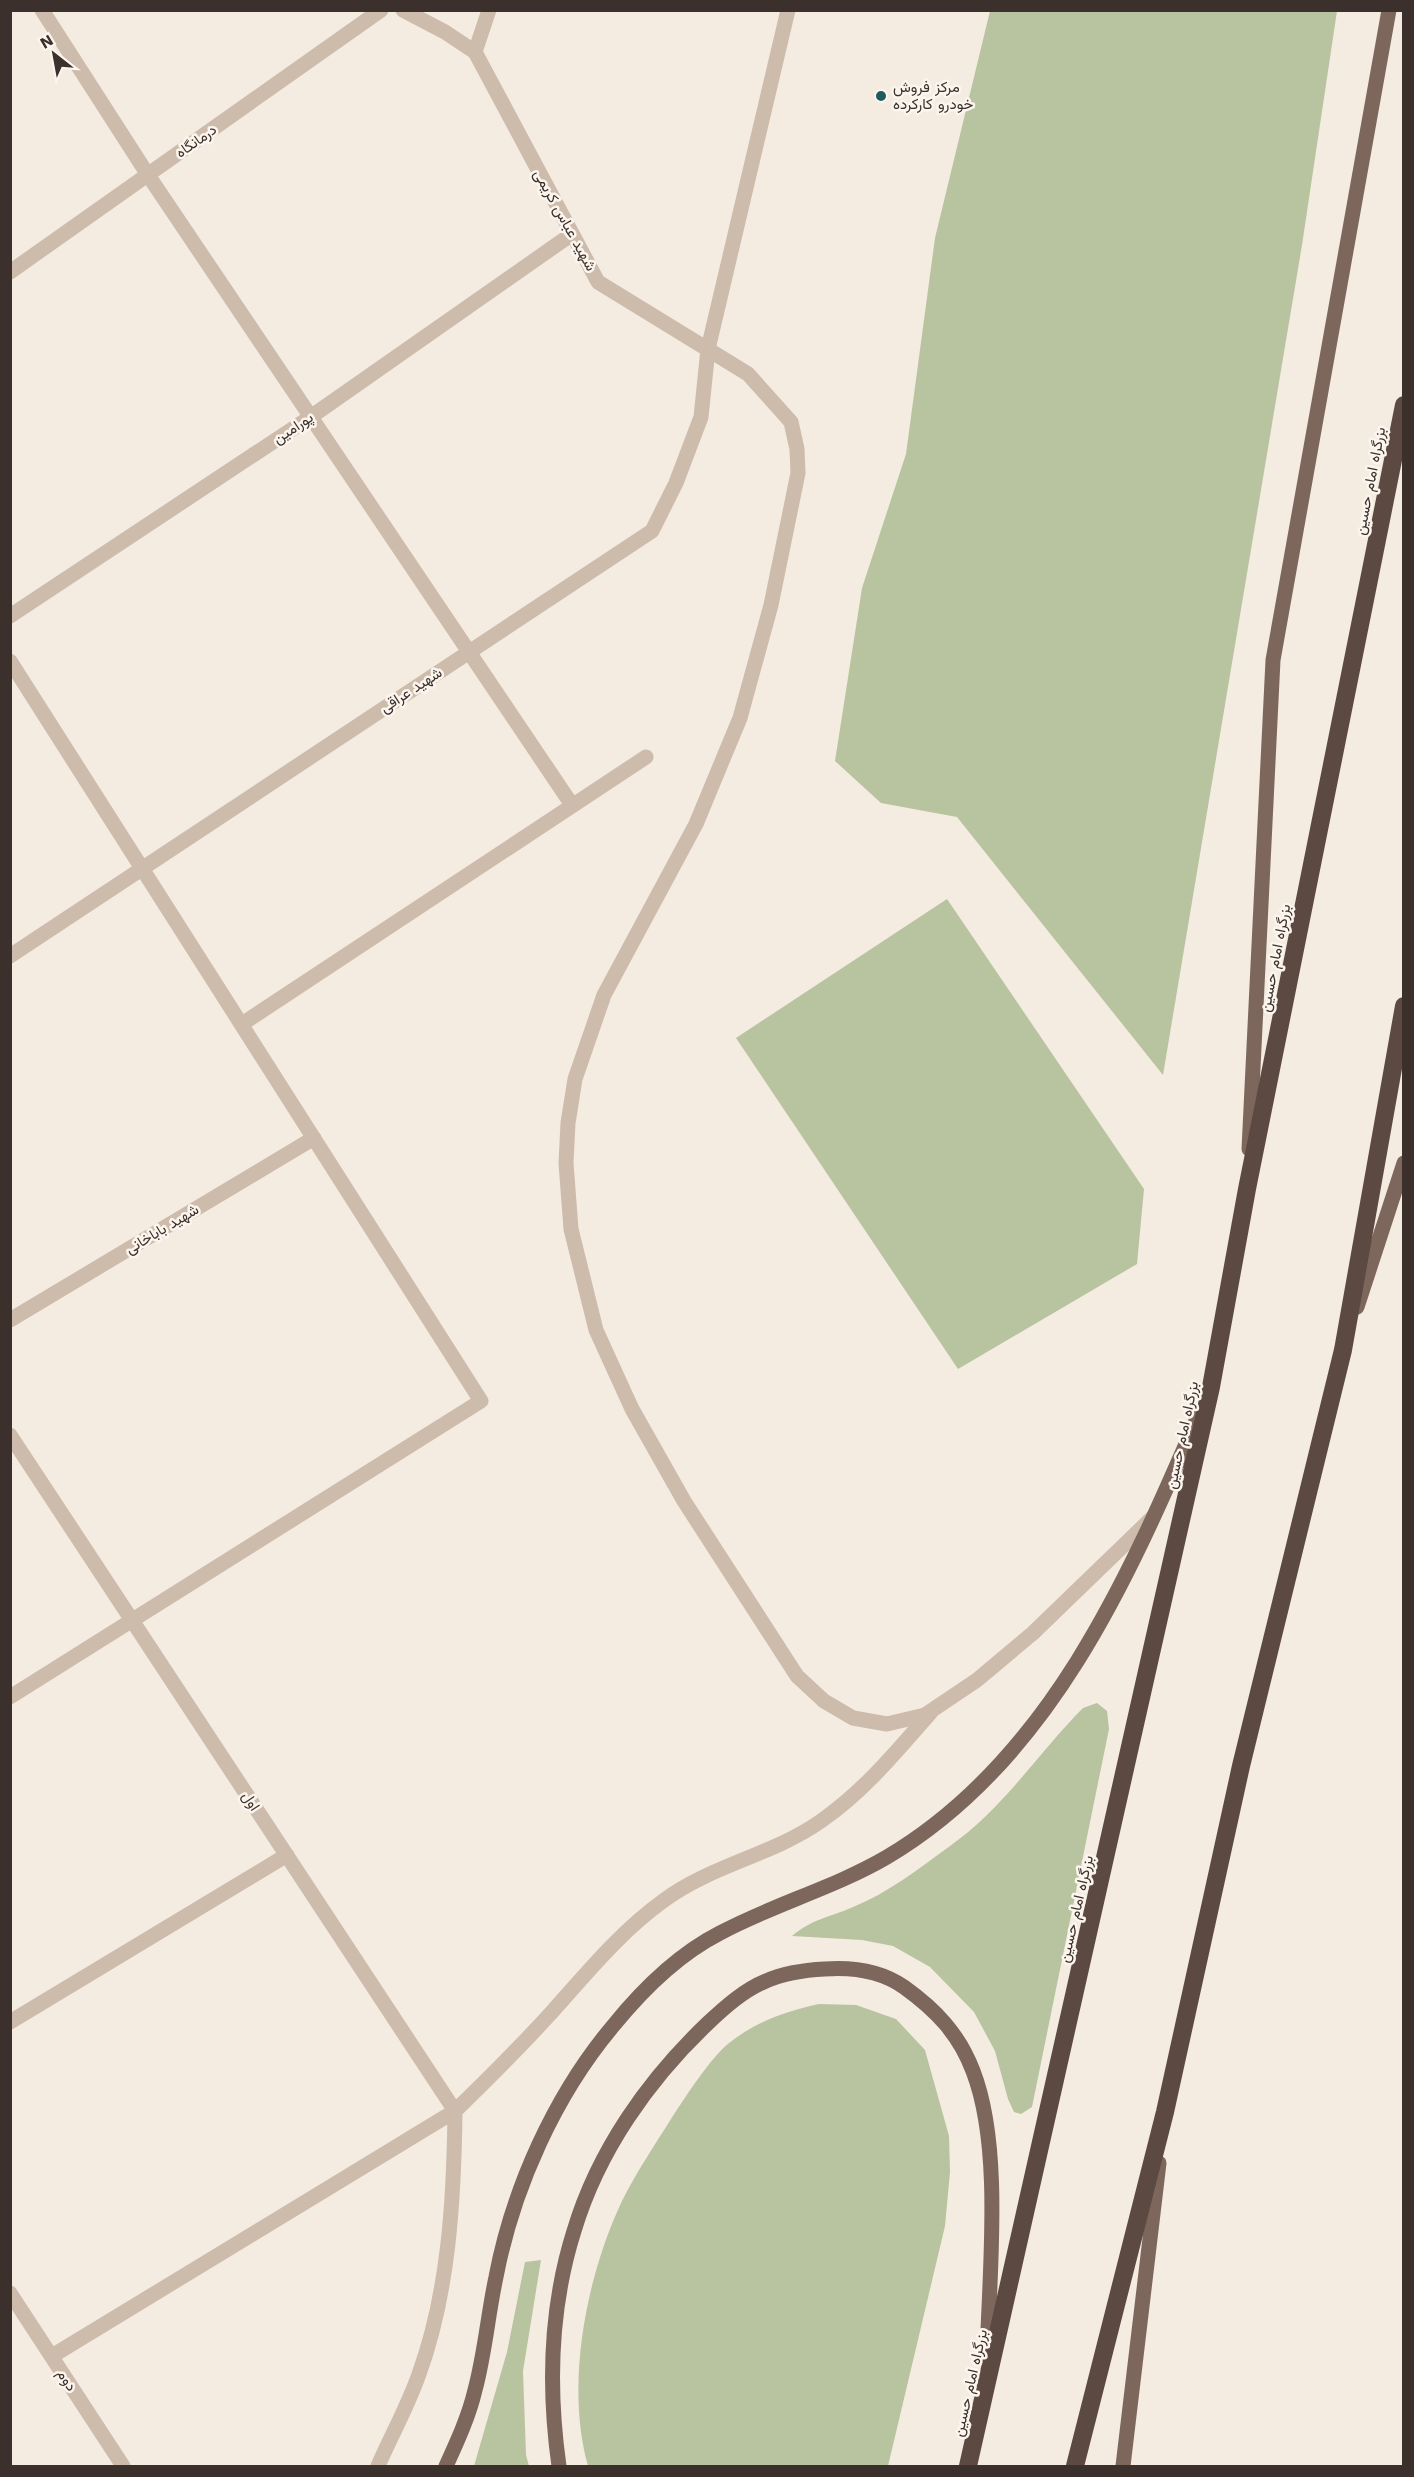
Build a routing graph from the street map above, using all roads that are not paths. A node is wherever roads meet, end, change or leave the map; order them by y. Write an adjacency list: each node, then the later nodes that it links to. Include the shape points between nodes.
1 (42, 10): 8 (street)
2 (381, 10): 8 (street, درمانگاه)
3 (403, 10): 7 (street, شهید عباس کریمی)
4 (489, 10): 7 (street)
5 (788, 10): 11 (street, شهید عراقی)
6 (1389, 10): 25 (main road, via 1273,660)
7 (475, 52): 9 (street, شهید عباس کریمی)
8 (148, 175): 10 (street, درمانگاه); 13 (street)
9 (572, 234): 11 (street, شهید عباس کریمی, via 598,282); 13 (street, پورامین)
10 (10, 272)
11 (708, 349): 15 (street, شهید عراقی, via 701,417 676,483 652,531); 33 (street, شهید عباس کریمی, via 748,374 791,422 798,473 771,605 740,718 696,824 604,995 575,1079 566,1163 571,1229 596,1330 632,1409 684,1501 798,1676 824,1701 853,1719 887,1724 925,1715)
12 (1404, 405): 25 (highway, بزرگراه امام حسین)
13 (312, 416): 14 (street, پورامین); 15 (street)
14 (10, 616)
15 (469, 652): 18 (street); 19 (street, شهید عراقی)
16 (10, 661): 19 (street)
17 (646, 757): 18 (street)
18 (572, 805): 22 (street)
19 (142, 868): 20 (street, شهید عراقی); 22 (street)
20 (10, 956)
21 (1404, 1006): 27 (highway)
22 (242, 1024): 23 (street)
23 (314, 1138): 26 (street, شهید باباخانی); 31 (street, via 481,1401)
24 (1404, 1163): 27 (main road)
25 (1247, 1189): 28 (highway, بزرگراه امام حسین)
26 (10, 1320)
27 (1343, 1350): 37 (highway, via 1241,1766)
28 (1211, 1387): 30 (main road); 40 (highway, بزرگراه امام حسین)
29 (10, 1435): 31 (street, اول)
30 (1156, 1514): 33 (street, via 1033,1633 977,1680); 43 (main road, via 1076,1665 1028,1734 980,1787 886,1857 836,1883 720,1932 676,1961 609,2030 572,2085 539,2147 514,2210 496,2273 475,2391)
31 (132, 1620): 32 (street); 34 (street, اول)
32 (10, 1697)
33 (933, 1709): 36 (street, via 880,1771 821,1822 694,1881 655,1907 626,1932)
34 (287, 1855): 35 (street); 36 (street, اول)
35 (10, 2022)
36 (455, 2111): 39 (street); 42 (street, via 454,2178 439,2302 419,2374)
37 (1165, 2112): 46 (highway); 47 (main road)
38 (10, 2293): 39 (street, دوم)
39 (52, 2356): 41 (street, دوم)
40 (986, 2394): 44 (main road, via 991,2194 988,2141 983,2107 963,2046 946,2022 890,1978 847,1968 807,1970 765,1981 728,2004 674,2055 631,2111 597,2173 574,2230 556,2307 552,2417); 45 (highway, بزرگراه امام حسین)
41 (123, 2466)
42 (378, 2466)
43 (446, 2466)
44 (559, 2466)
45 (968, 2466)
46 (1075, 2466)
47 (1123, 2466)

